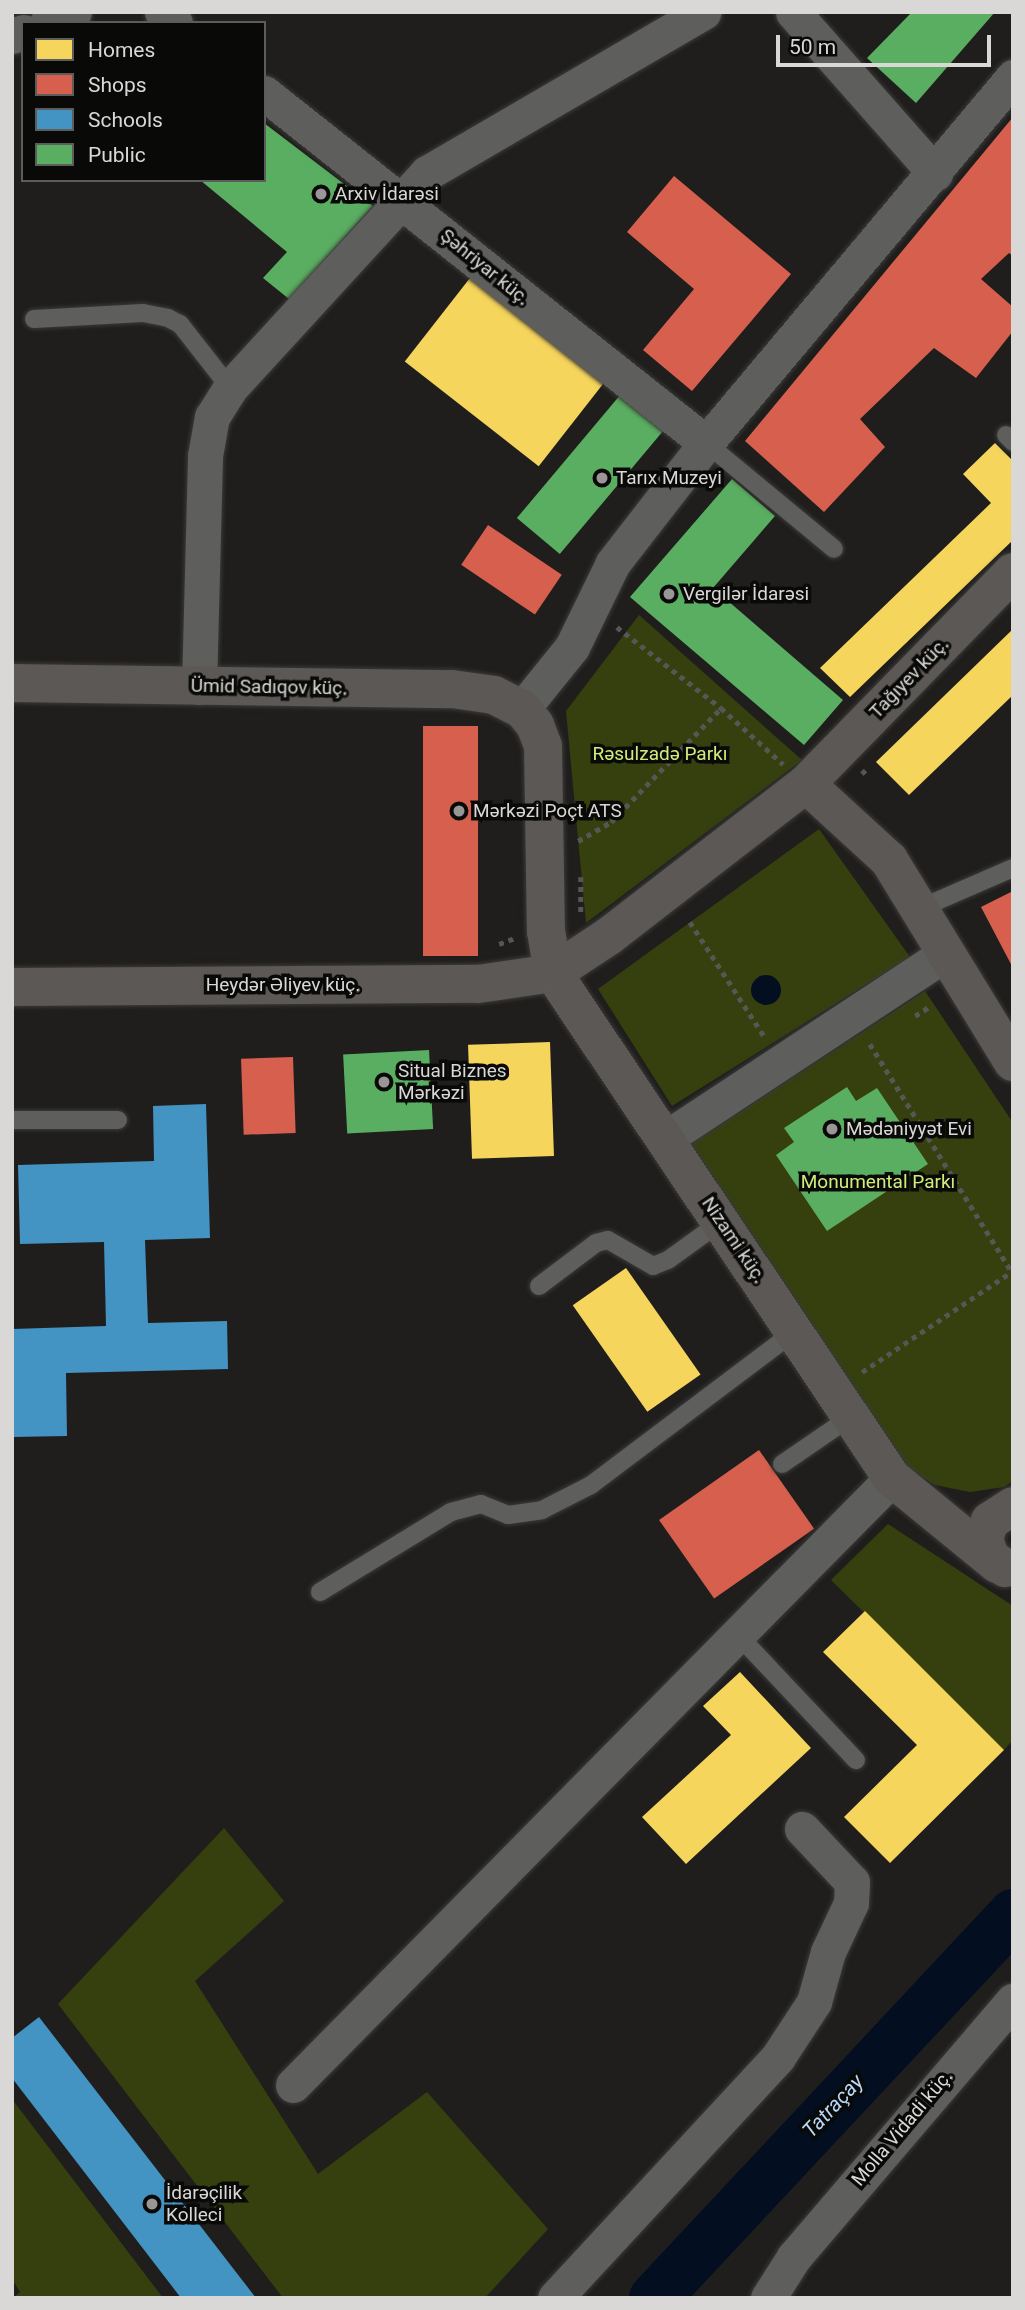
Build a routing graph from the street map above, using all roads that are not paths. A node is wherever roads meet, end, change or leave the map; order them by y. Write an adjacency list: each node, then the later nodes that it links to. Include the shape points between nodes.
1 (74, 12): 4 (street)
2 (704, 12): 8 (street, via 467,147)
3 (793, 12): 7 (street)
4 (52, 21)
5 (1013, 77): 7 (street)
6 (266, 95): 8 (street, Şəhriyar küç.)
7 (935, 173): 11 (street)
8 (399, 199): 10 (street); 11 (street, Şəhriyar küç.)
9 (34, 319): 10 (lane, via 143,313 168,318 180,324)
10 (230, 388): 15 (street, via 212,417 205,456)
11 (706, 443): 12 (lane); 16 (street, via 613,564 555,673)
12 (834, 549)
13 (1013, 572): 17 (main road, Tağıyev küç.)
14 (12, 683): 15 (main road, Ümid Sadıqov küç.)
15 (200, 687): 16 (main road, Ümid Sadıqov küç., via 452,689 494,695)
16 (522, 709): 21 (main road, via 536,725 543,746 546,930)
17 (806, 785): 19 (main road, via 867,837); 21 (main road, Tağıyev küç., via 620,928)
18 (1013, 867): 19 (lane)
19 (921, 908): 20 (main road)
20 (947, 953): 23 (main road); 26 (street)
21 (553, 973): 22 (main road, Heydər Əliyev küç., via 478,984); 26 (main road, Nizami küç.)
22 (12, 987)
23 (1013, 1062)
24 (12, 1120): 25 (lane)
25 (118, 1120)
26 (667, 1138): 27 (main road, Nizami küç.)
27 (722, 1221): 28 (lane, via 653,1266 608,1240 596,1243); 29 (main road, Nizami küç.)
28 (539, 1286)
29 (795, 1331): 30 (main road, Nizami küç.); 35 (lane, via 591,1485 542,1510 508,1515 481,1504 451,1512)
30 (850, 1398): 31 (lane); 32 (main road, Nizami küç.)
31 (782, 1464)
32 (906, 1490): 33 (main road, via 955,1510); 34 (main road, Nizami küç.); 36 (street)
33 (1008, 1508): 34 (main road, via 989,1521 984,1539)
34 (1007, 1568)
35 (320, 1592)
36 (738, 1635): 37 (lane); 40 (street)
37 (856, 1760)
38 (802, 1829): 41 (street, via 852,1882 851,1903 832,1942 814,2002 778,2057)
39 (1013, 2001): 42 (street, Molla Vidadi küç., via 794,2257)
40 (293, 2085)
41 (555, 2298)
42 (768, 2298)

